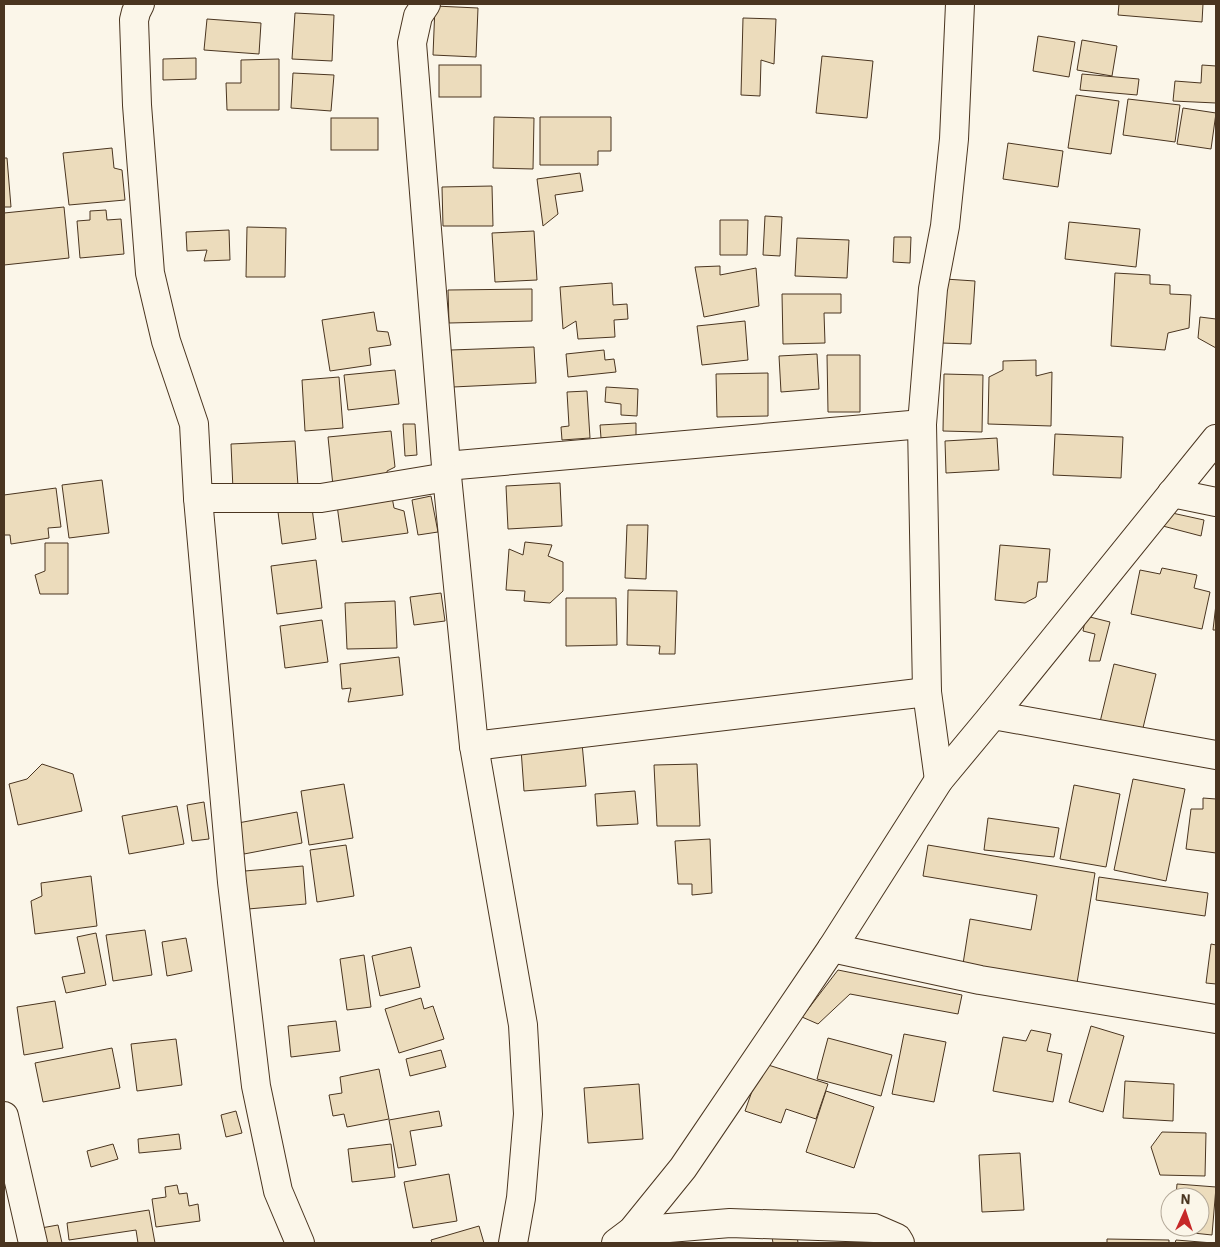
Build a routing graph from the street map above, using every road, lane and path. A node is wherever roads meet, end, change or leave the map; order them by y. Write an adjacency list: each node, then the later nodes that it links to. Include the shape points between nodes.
1 (140, 4): 8 (street, via 134,20 137,105 150,273 166,341 194,424)
2 (426, 4): 6 (street, via 418,16 412,43)
3 (960, 4): 4 (street, via 954,139 945,226 933,289)
4 (922, 424): 6 (street); 10 (street)
5 (1216, 439): 7 (street)
6 (447, 472): 8 (street, via 321,498); 12 (street)
7 (1172, 493): 9 (street); 11 (street)
8 (198, 498): 20 (street, via 232,882 256,1086 278,1192)
9 (1216, 502)
10 (927, 692): 12 (street); 14 (street)
11 (993, 715): 13 (street); 14 (street)
12 (474, 746): 21 (street, via 523,1024 528,1114 521,1198)
13 (1216, 755)
14 (938, 780): 15 (street)
15 (832, 948): 16 (street, via 980,980); 18 (street)
16 (1216, 1019)
17 (4, 1116): 19 (street)
18 (639, 1236): 22 (street, via 730,1222 874,1228 897,1238)
19 (33, 1243)
20 (300, 1243)
21 (513, 1243)
22 (900, 1243)

